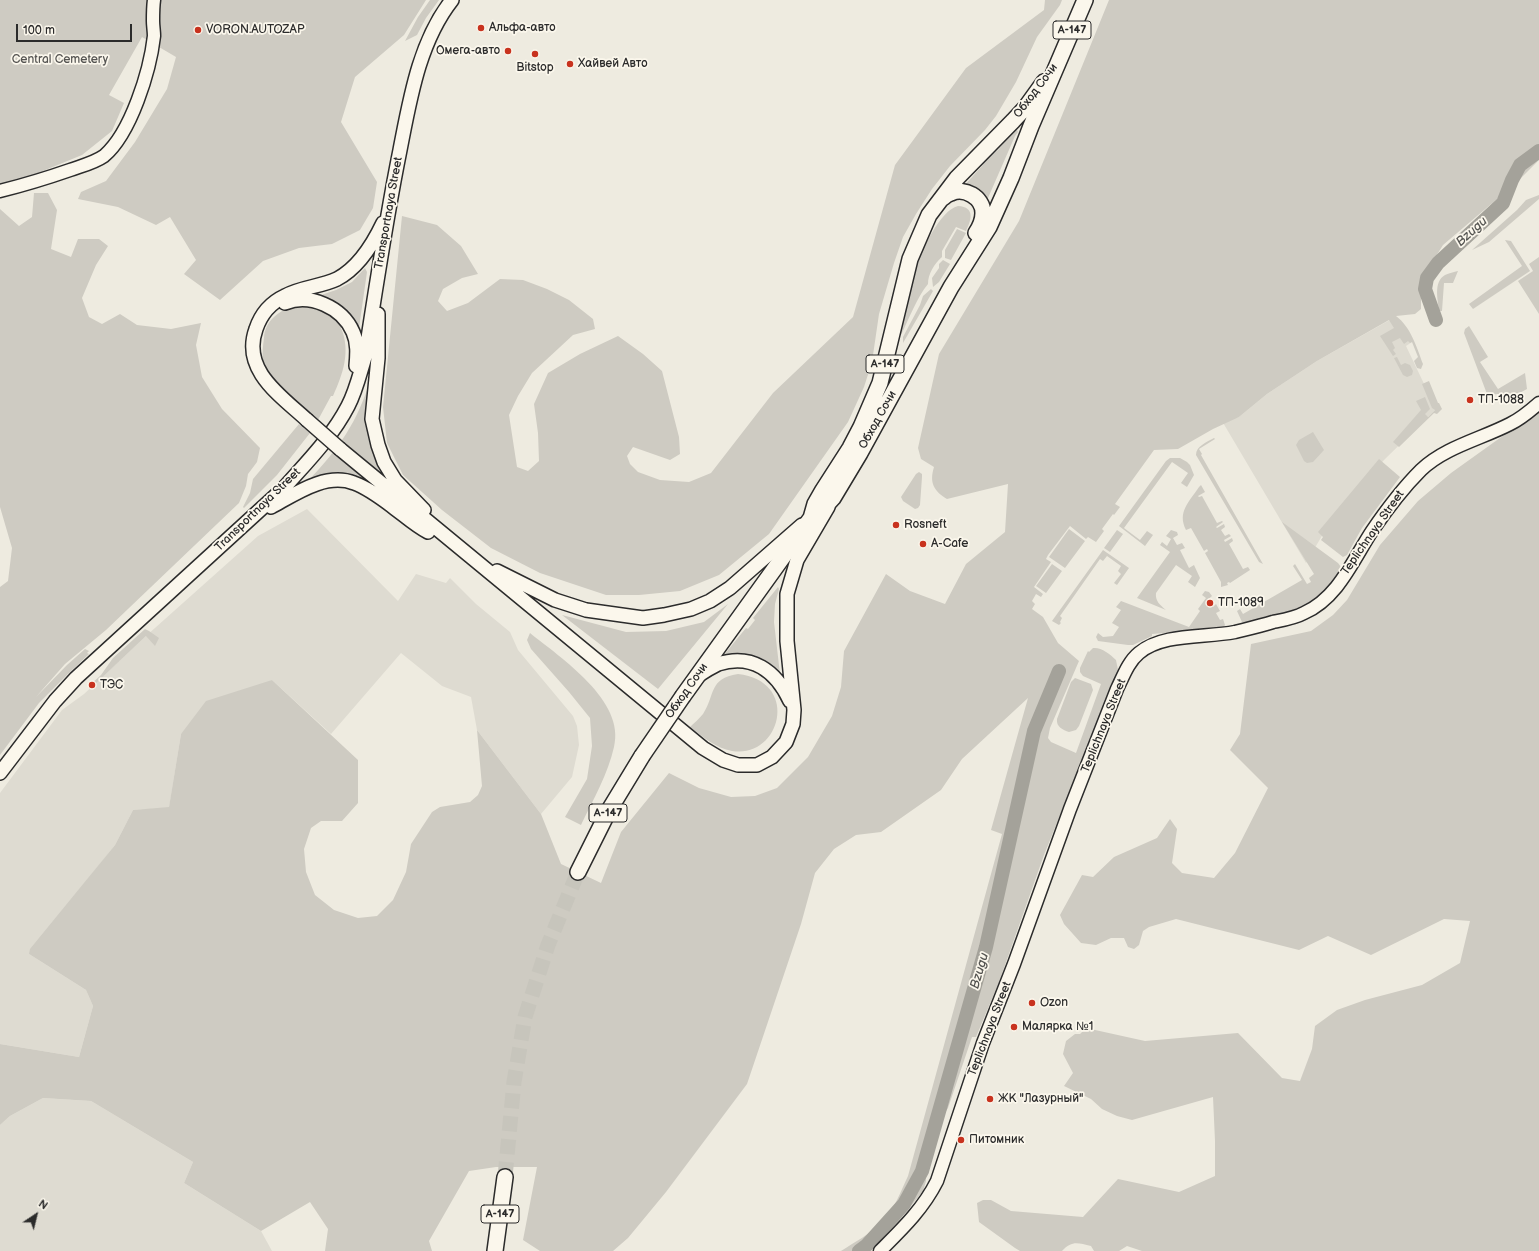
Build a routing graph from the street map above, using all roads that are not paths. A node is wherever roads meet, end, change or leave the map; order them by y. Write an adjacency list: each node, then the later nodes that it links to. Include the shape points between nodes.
1 (154, 0): 5 (street, via 154,35 148,68 127,124 115,142 104,155 86,165)
2 (452, 0): 7 (main road, Transportnaya Street, via 427,41 404,126)
3 (1085, 0): 4 (highway, А-147)
4 (1059, 60): 6 (highway, Обход Сочи / А-147, via 1026,107 957,178); 9 (highway, Обход Сочи / А-147, via 989,227)
5 (0, 191)
6 (938, 202): 9 (highway, А-147, via 950,193 969,193 977,198 983,211 982,223); 15 (highway, Обход Сочи / А-147, via 921,229 910,259 880,383 861,427 815,504)
7 (387, 214): 8 (main road, Transportnaya Street); 10 (main road, via 370,245 353,267 338,278 277,300 262,315)
8 (378, 278): 12 (main road, Transportnaya Street, via 365,357); 16 (main road, via 378,358 372,419 378,445 384,462 395,480)
9 (951, 287): 13 (highway, Обход Сочи / А-147)
10 (253, 337): 12 (main road, via 267,316 285,302 311,300 333,310 349,325 356,343 356,366); 16 (main road, bridge, via 253,357 262,376 340,449)
11 (1539, 403): 24 (street, Teplichnaya Street, via 1509,425 1451,450 1423,468 1396,498 1329,597 1313,608 1292,618 1234,632 1156,643 1134,659 1117,689 1070,809 983,1043 937,1181 919,1212)
12 (348, 405): 14 (main road, Transportnaya Street, via 313,455)
13 (833, 498): 15 (highway, Обход Сочи / А-147); 19 (main road, А-147, via 797,560 787,594 787,641)
14 (254, 517): 16 (main road, via 305,489 328,480 340,480 368,490 426,530); 20 (main road, Transportnaya Street, via 76,678 55,701)
15 (811, 518): 17 (main road, А-147, via 730,588 710,601 691,609 643,618 586,610 555,600); 18 (highway, Обход Сочи / А-147)
16 (454, 542): 17 (main road, А-147)
17 (479, 563): 19 (main road, А-147, via 703,748 723,760 738,765 757,765 772,757 786,742 793,724)
18 (699, 675): 19 (main road, А-147, via 718,664 737,660 748,661 770,673 779,682); 21 (highway, Обход Сочи / А-147, bridge, via 642,756 608,812)
19 (794, 710)
20 (0, 773)
21 (578, 872)
22 (505, 1177): 23 (highway, А-147)
23 (495, 1251)
24 (880, 1251)

